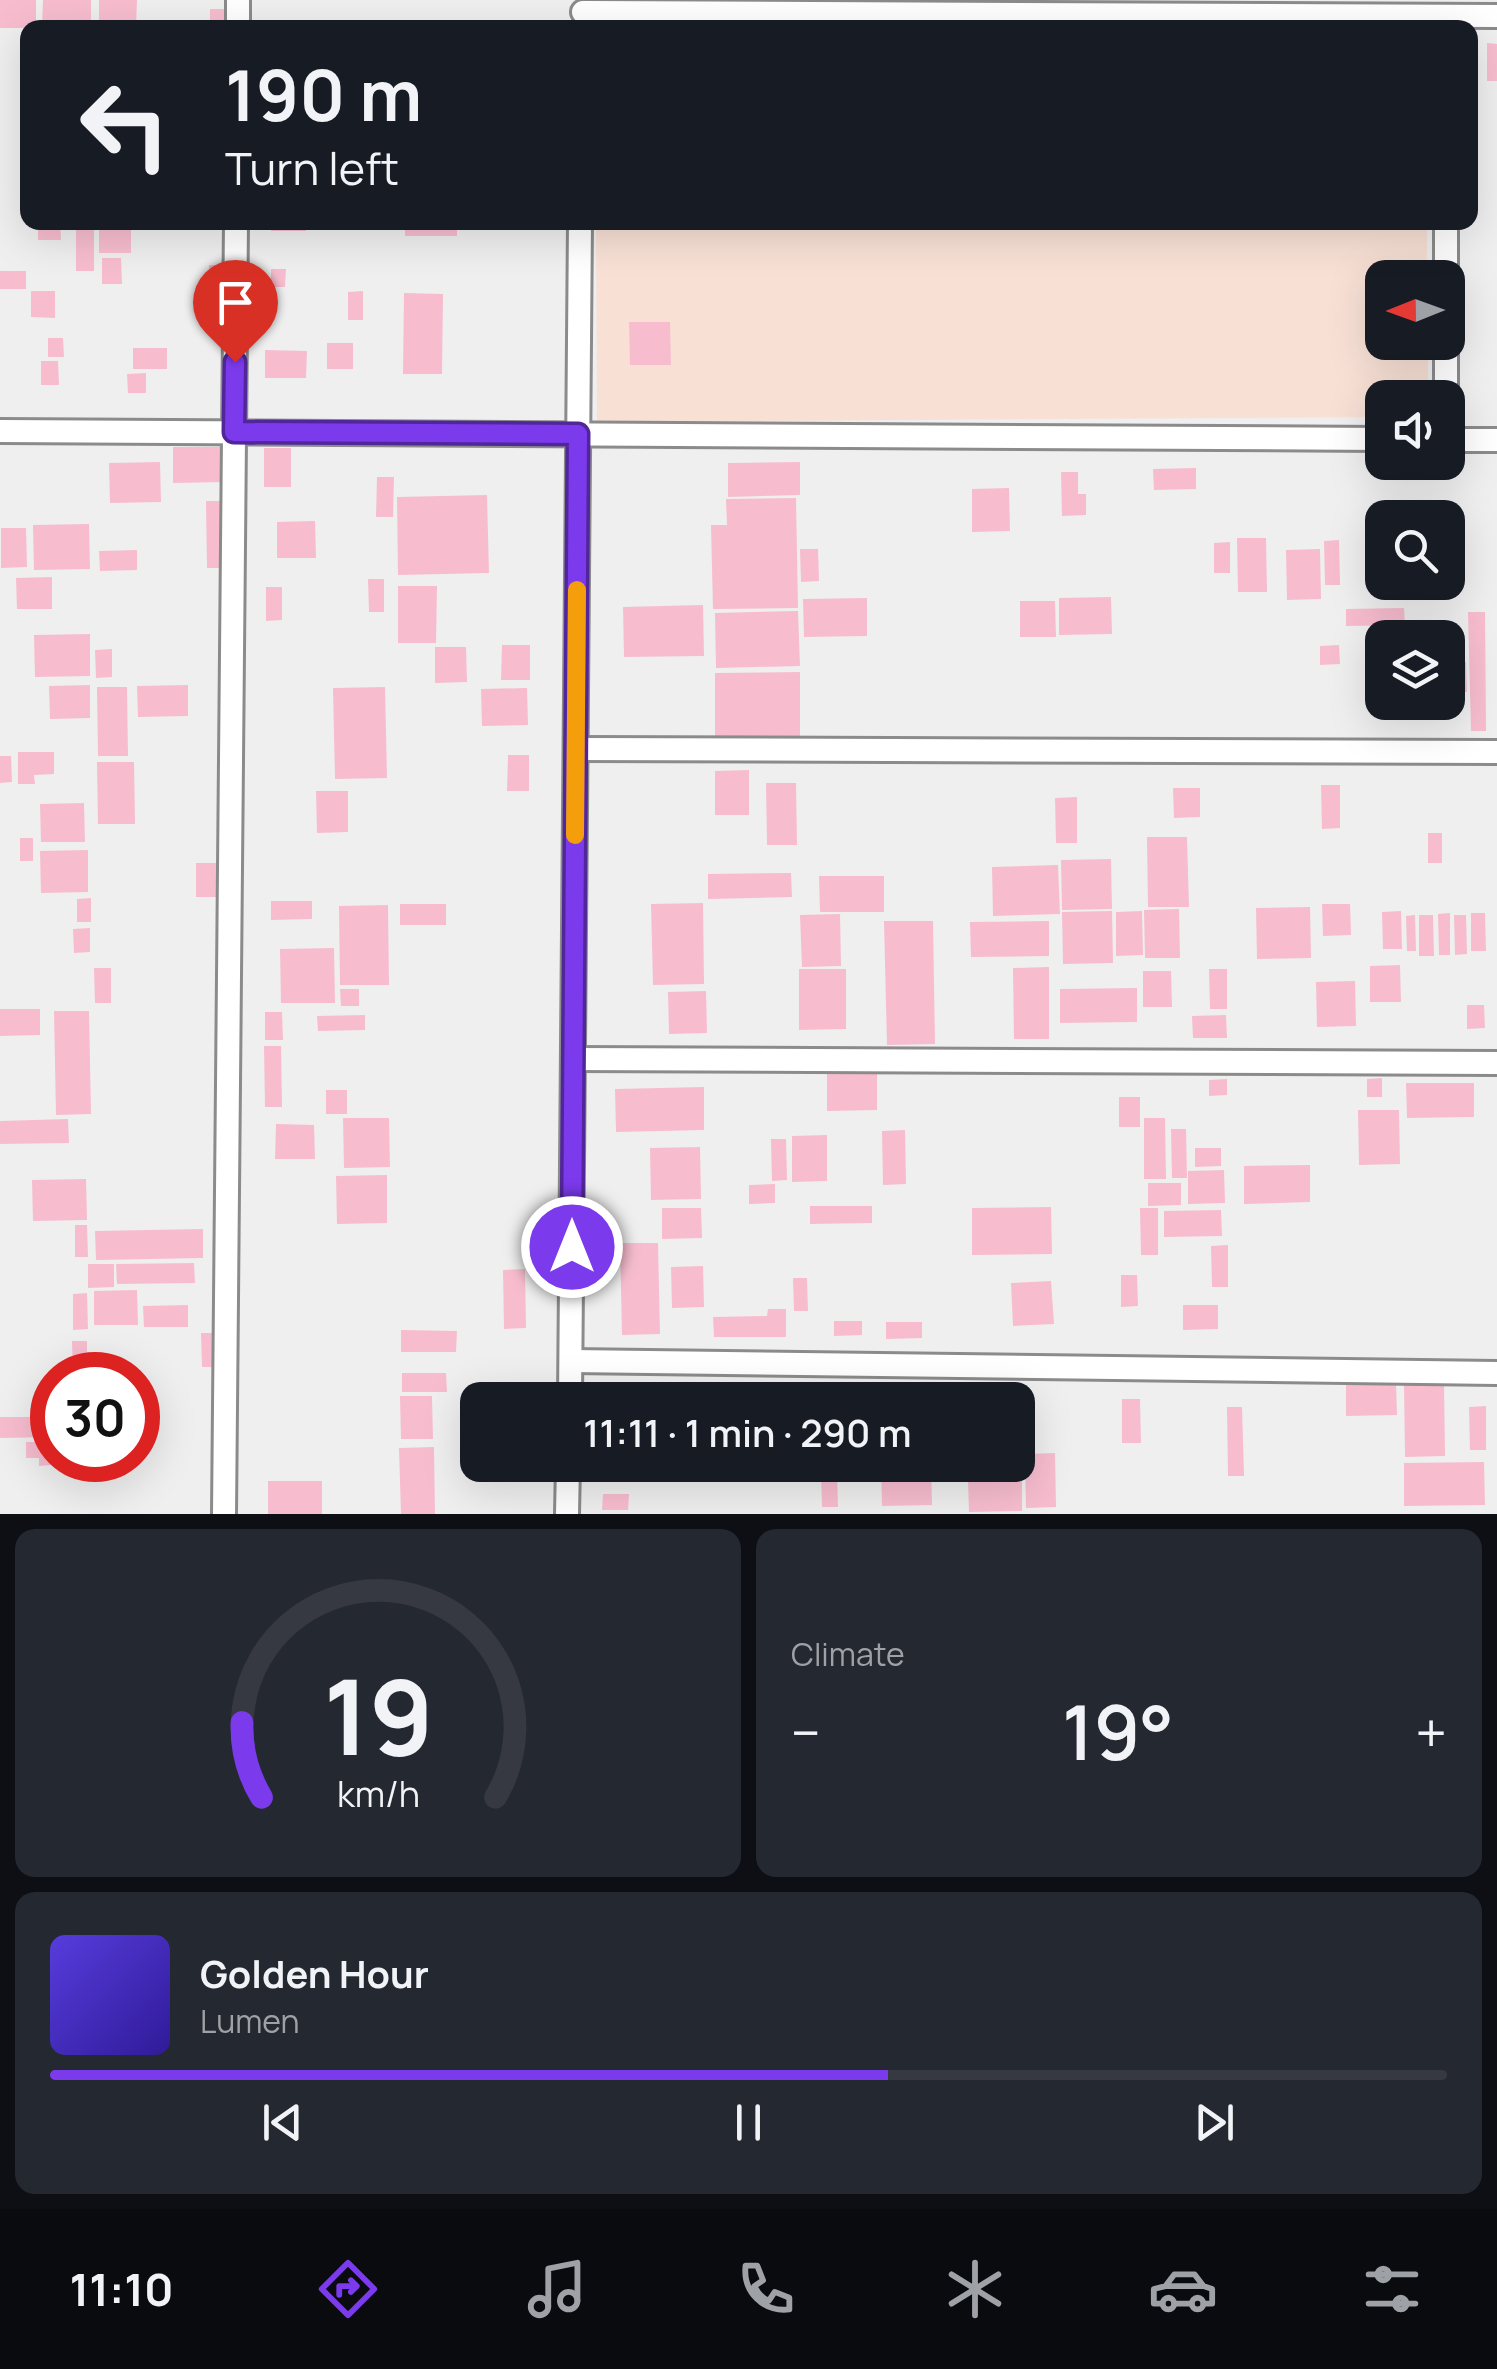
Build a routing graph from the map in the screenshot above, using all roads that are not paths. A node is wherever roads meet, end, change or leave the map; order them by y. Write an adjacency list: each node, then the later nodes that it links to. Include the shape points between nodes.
1 (583, 13): 3 (street)
2 (1497, 16): 4 (street)
3 (1254, 20)
4 (1463, 20)
5 (236, 230): 10 (street)
6 (580, 230): 11 (street)
7 (1446, 230): 8 (street)
8 (1446, 260)
9 (0, 431): 10 (street)
10 (234, 432): 11 (street); 23 (street)
11 (578, 434): 12 (street); 15 (street)
12 (1365, 439)
13 (1465, 440): 14 (street)
14 (1497, 440)
15 (576, 749): 16 (street); 17 (street)
16 (1497, 752)
17 (574, 1058): 18 (street); 19 (street)
18 (1497, 1063)
19 (571, 1361): 20 (street); 21 (street)
20 (1497, 1373)
21 (570, 1382)
22 (568, 1482): 24 (street)
23 (224, 1514)
24 (567, 1514)

